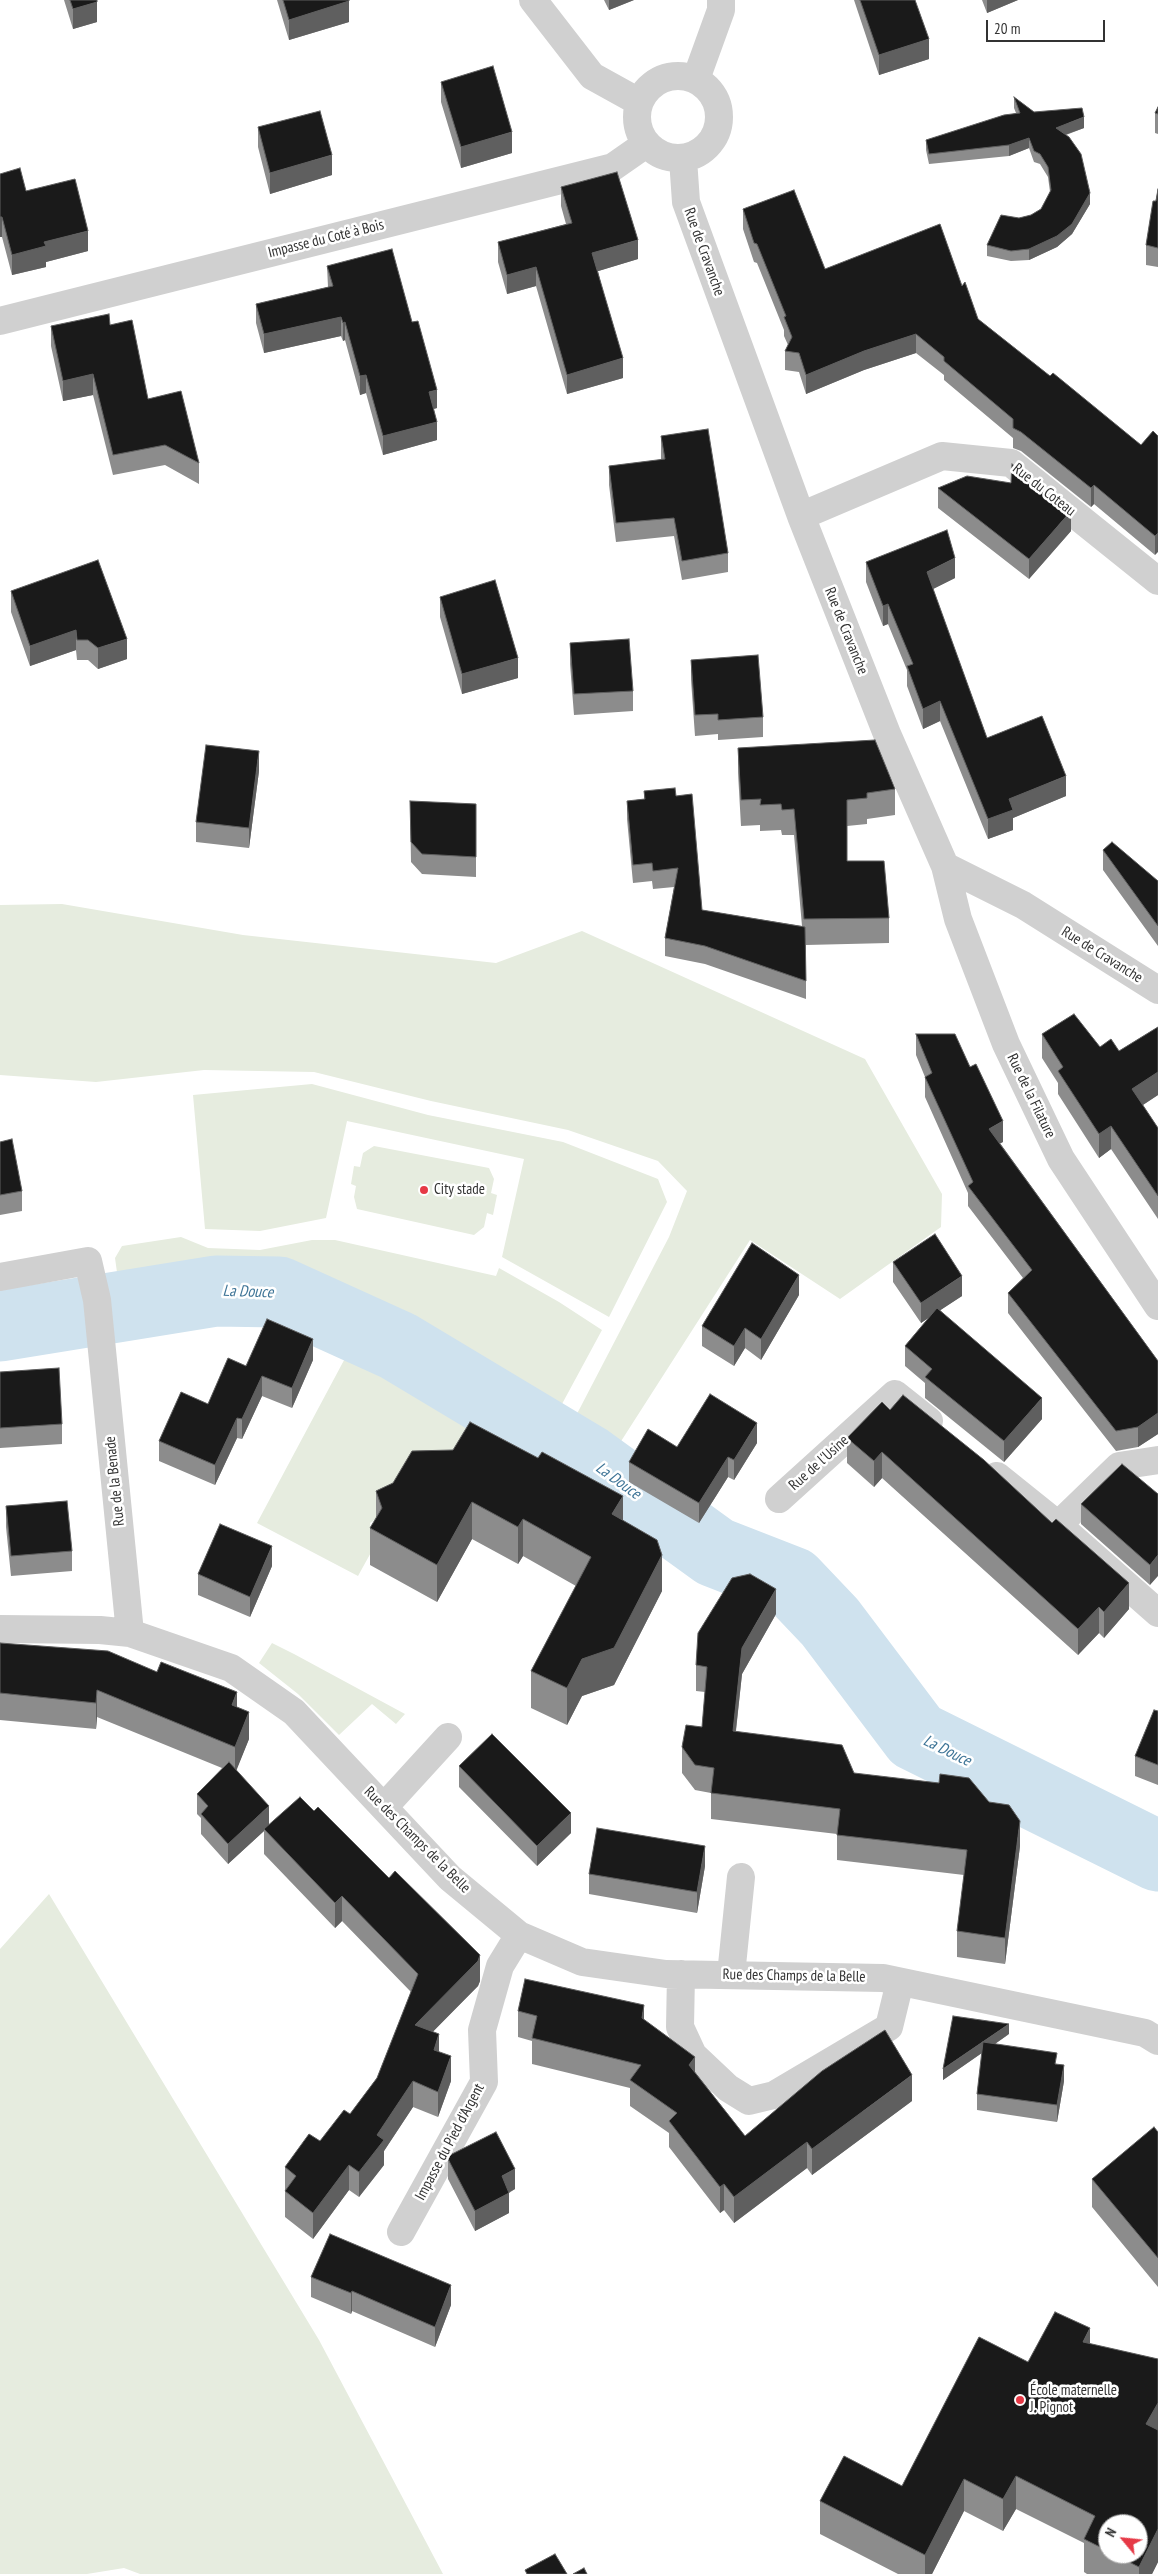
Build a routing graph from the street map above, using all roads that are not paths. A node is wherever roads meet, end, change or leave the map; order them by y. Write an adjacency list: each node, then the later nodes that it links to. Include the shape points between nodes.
1 (533, 0): 4 (street, via 592,76)
2 (721, 0): 3 (street, via 721,10)
3 (696, 79): 4 (street, via 682,76 656,82); 6 (street, via 715,97 720,123 707,147)
4 (639, 102): 5 (street, via 637,124)
5 (646, 144): 6 (street, via 656,153); 7 (street, Impasse du Coté à Bois, via 613,167)
6 (683, 159): 8 (street, Rue de Cravanche, via 686,202)
7 (0, 321)
8 (801, 516): 9 (street, Rue du Coteau, via 942,456 1011,463); 10 (street, Rue de Cravanche, via 887,734)
9 (1158, 581)
10 (946, 866): 11 (street, Rue de Cravanche, via 1023,904); 13 (street, Rue de la Filature, via 958,919 1006,1044 1062,1158)
11 (1158, 990)
12 (0, 1276): 21 (street, Rue de la Benade, via 88,1261 97,1300)
13 (1158, 1306)
14 (949, 1438): 17 (street, Rue de l'Usine, via 895,1394)
15 (1158, 1460): 18 (street, via 1119,1466)
16 (980, 1463): 18 (street)
17 (779, 1499)
18 (1058, 1526): 19 (street)
19 (1158, 1613)
20 (0, 1629): 21 (street, Rue des Champs de la Belle)
21 (130, 1633): 23 (street, Rue des Champs de la Belle, via 231,1668 294,1712)
22 (448, 1737): 23 (street)
23 (384, 1807): 25 (street, Rue des Champs de la Belle, via 450,1878)
24 (741, 1877): 27 (street)
25 (519, 1936): 26 (street, Rue des Champs de la Belle, via 582,1962); 30 (street, Impasse du Pied d'Argent, via 500,1966 482,2030 484,2082)
26 (681, 1974): 27 (street, Rue des Champs de la Belle); 28 (street, via 680,2027 693,2055 728,2088 749,2101 774,2095 888,2027)
27 (731, 1975): 28 (street, Rue des Champs de la Belle, via 883,1978)
28 (900, 1982): 29 (street, Rue des Champs de la Belle, via 1145,2034)
29 (1158, 2041)
30 (401, 2232)

